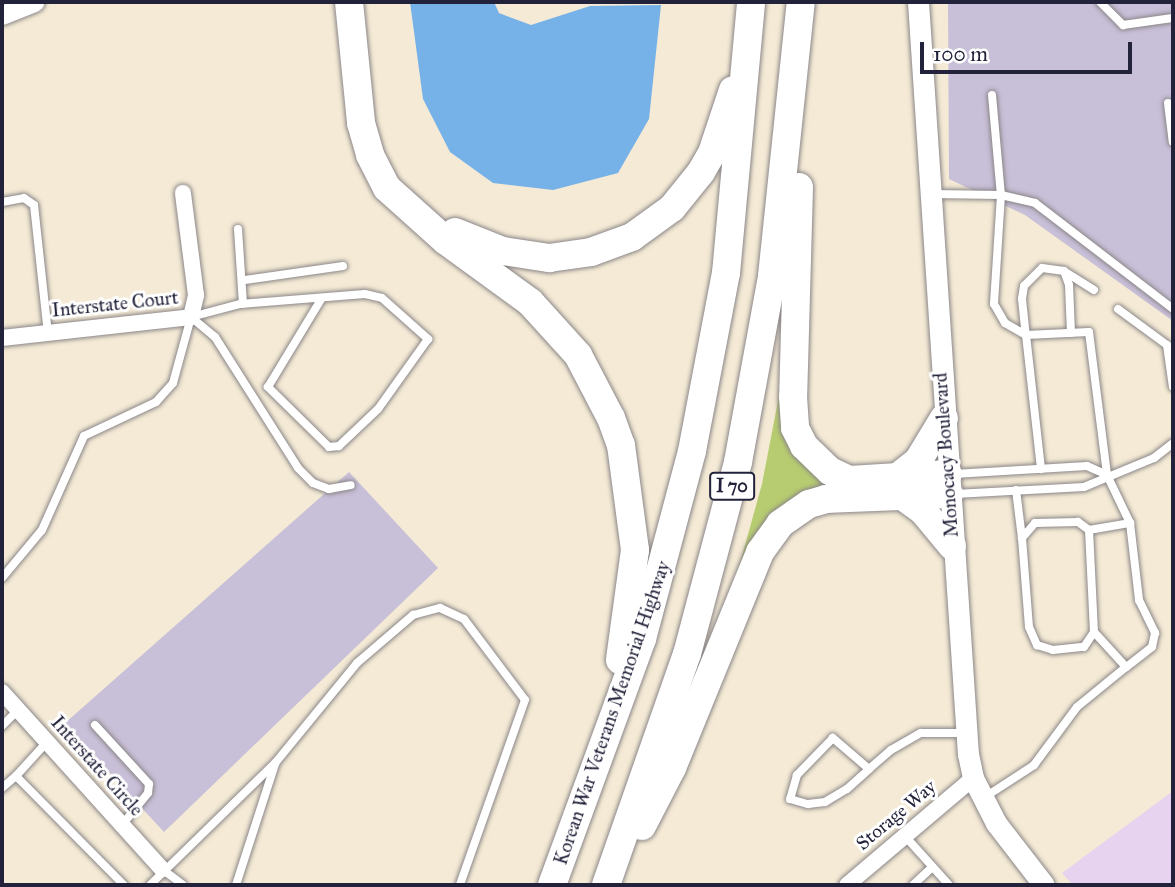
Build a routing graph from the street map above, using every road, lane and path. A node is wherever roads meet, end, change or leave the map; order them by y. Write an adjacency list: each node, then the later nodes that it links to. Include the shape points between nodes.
1 (35, 2): 8 (street)
2 (349, 2): 56 (highway, via 361,123 370,155 387,188 446,241 530,302 578,355 621,445 635,550)
3 (366, 2): 10 (highway, via 380,131 396,172 423,205 456,232 475,243 527,256 568,257 613,245 672,208 712,153)
4 (751, 2): 10 (highway, Korean War Veterans Memorial Highway / I 70)
5 (801, 2): 11 (highway, I 70)
6 (918, 2): 16 (main road, Monocacy Boulevard)
7 (1100, 2): 9 (lane, via 1123,25)
8 (2, 15)
9 (1173, 18)
10 (749, 34): 56 (highway, Korean War Veterans Memorial Highway / I 70, via 737,190 710,368 668,547)
11 (795, 72): 42 (highway, via 800,200 796,428 804,446 830,471 849,480); 74 (highway, I 70, via 772,276 735,474 687,654)
12 (992, 95): 17 (lane)
13 (1168, 103): 14 (lane)
14 (1173, 142)
15 (183, 192): 28 (street, Interstate Court, via 196,295)
16 (929, 194): 17 (lane); 36 (main road, Monocacy Boulevard)
17 (1001, 195): 27 (lane, via 1035,203); 31 (lane, via 995,304 1005,323)
18 (2, 202): 29 (lane, via 24,198 34,205)
19 (238, 229): 22 (lane)
20 (343, 266): 22 (lane)
21 (1064, 271): 23 (lane); 30 (lane); 31 (lane, via 1042,268 1024,286)
22 (245, 280): 25 (lane)
23 (1094, 290)
24 (322, 298): 25 (lane); 33 (lane, via 272,373); 33 (lane, via 365,293 382,298 428,339 423,352 378,409 340,446 328,447)
25 (243, 304): 28 (lane)
26 (1118, 309): 34 (lane, via 1167,345)
27 (1173, 309)
28 (191, 317): 29 (street, Interstate Court); 35 (lane, via 215,337); 48 (lane, via 173,383 156,401 84,436 42,530)
29 (48, 333): 32 (street, Interstate Court)
30 (1071, 333): 31 (lane); 39 (lane, via 1089,332)
31 (1026, 335): 38 (lane)
32 (2, 338)
33 (268, 387): 35 (lane)
34 (1173, 387)
35 (253, 394): 41 (lane, via 298,468 313,483 328,489)
36 (944, 418): 40 (main road, Monocacy Boulevard); 42 (highway)
37 (1173, 443): 39 (lane, via 1154,458)
38 (1041, 469): 39 (lane, via 1087,466); 40 (lane)
39 (1107, 475): 43 (lane, via 1084,487); 44 (lane)
40 (948, 484): 42 (highway); 43 (lane); 47 (main road, Monocacy Boulevard)
41 (351, 485)
42 (898, 487): 47 (highway); 75 (highway, via 810,504 769,536 672,768)
43 (1016, 490): 46 (lane)
44 (1130, 523): 45 (lane); 50 (lane, via 1139,600 1155,633 1152,646)
45 (1089, 530): 46 (lane, via 1078,522 1052,520 1035,523); 49 (lane)
46 (1022, 538): 49 (lane, via 1029,627 1037,645 1053,650 1084,647)
47 (952, 546): 55 (main road, Monocacy Boulevard)
48 (2, 578)
49 (1094, 632): 50 (lane)
50 (1126, 667): 63 (lane, via 1077,707 1028,770)
51 (2, 692): 52 (street, Interstate Circle)
52 (18, 710): 54 (lane); 57 (street, Interstate Circle)
53 (95, 725): 64 (lane, via 149,784 148,793)
54 (2, 726)
55 (965, 733): 59 (lane, via 921,733); 61 (main road, Monocacy Boulevard)
56 (607, 739): 73 (highway, Korean War Veterans Memorial Highway / I 70)
57 (47, 742): 60 (lane); 64 (street, Interstate Circle)
58 (276, 762): 67 (lane); 71 (lane); 72 (lane, via 329,692 398,626 428,609 440,608 464,619 525,700)
59 (869, 769): 59 (lane, via 825,802 790,799 797,775 833,737)
60 (16, 776): 62 (lane); 68 (lane)
61 (973, 778): 63 (main road, Monocacy Boulevard); 65 (street, Storage Way)
62 (2, 788)
63 (982, 799): 79 (main road, Monocacy Boulevard)
64 (122, 825): 67 (street, Interstate Circle)
65 (904, 835): 66 (lane); 76 (street, Storage Way)
66 (932, 867): 77 (lane); 78 (lane)
67 (162, 869): 69 (lane); 70 (lane)
68 (124, 885)
69 (150, 885)
70 (183, 885)
71 (236, 885)
72 (460, 885)
73 (552, 885)
74 (606, 885)
75 (613, 885)
76 (847, 885)
77 (913, 885)
78 (949, 885)
79 (1044, 885)

